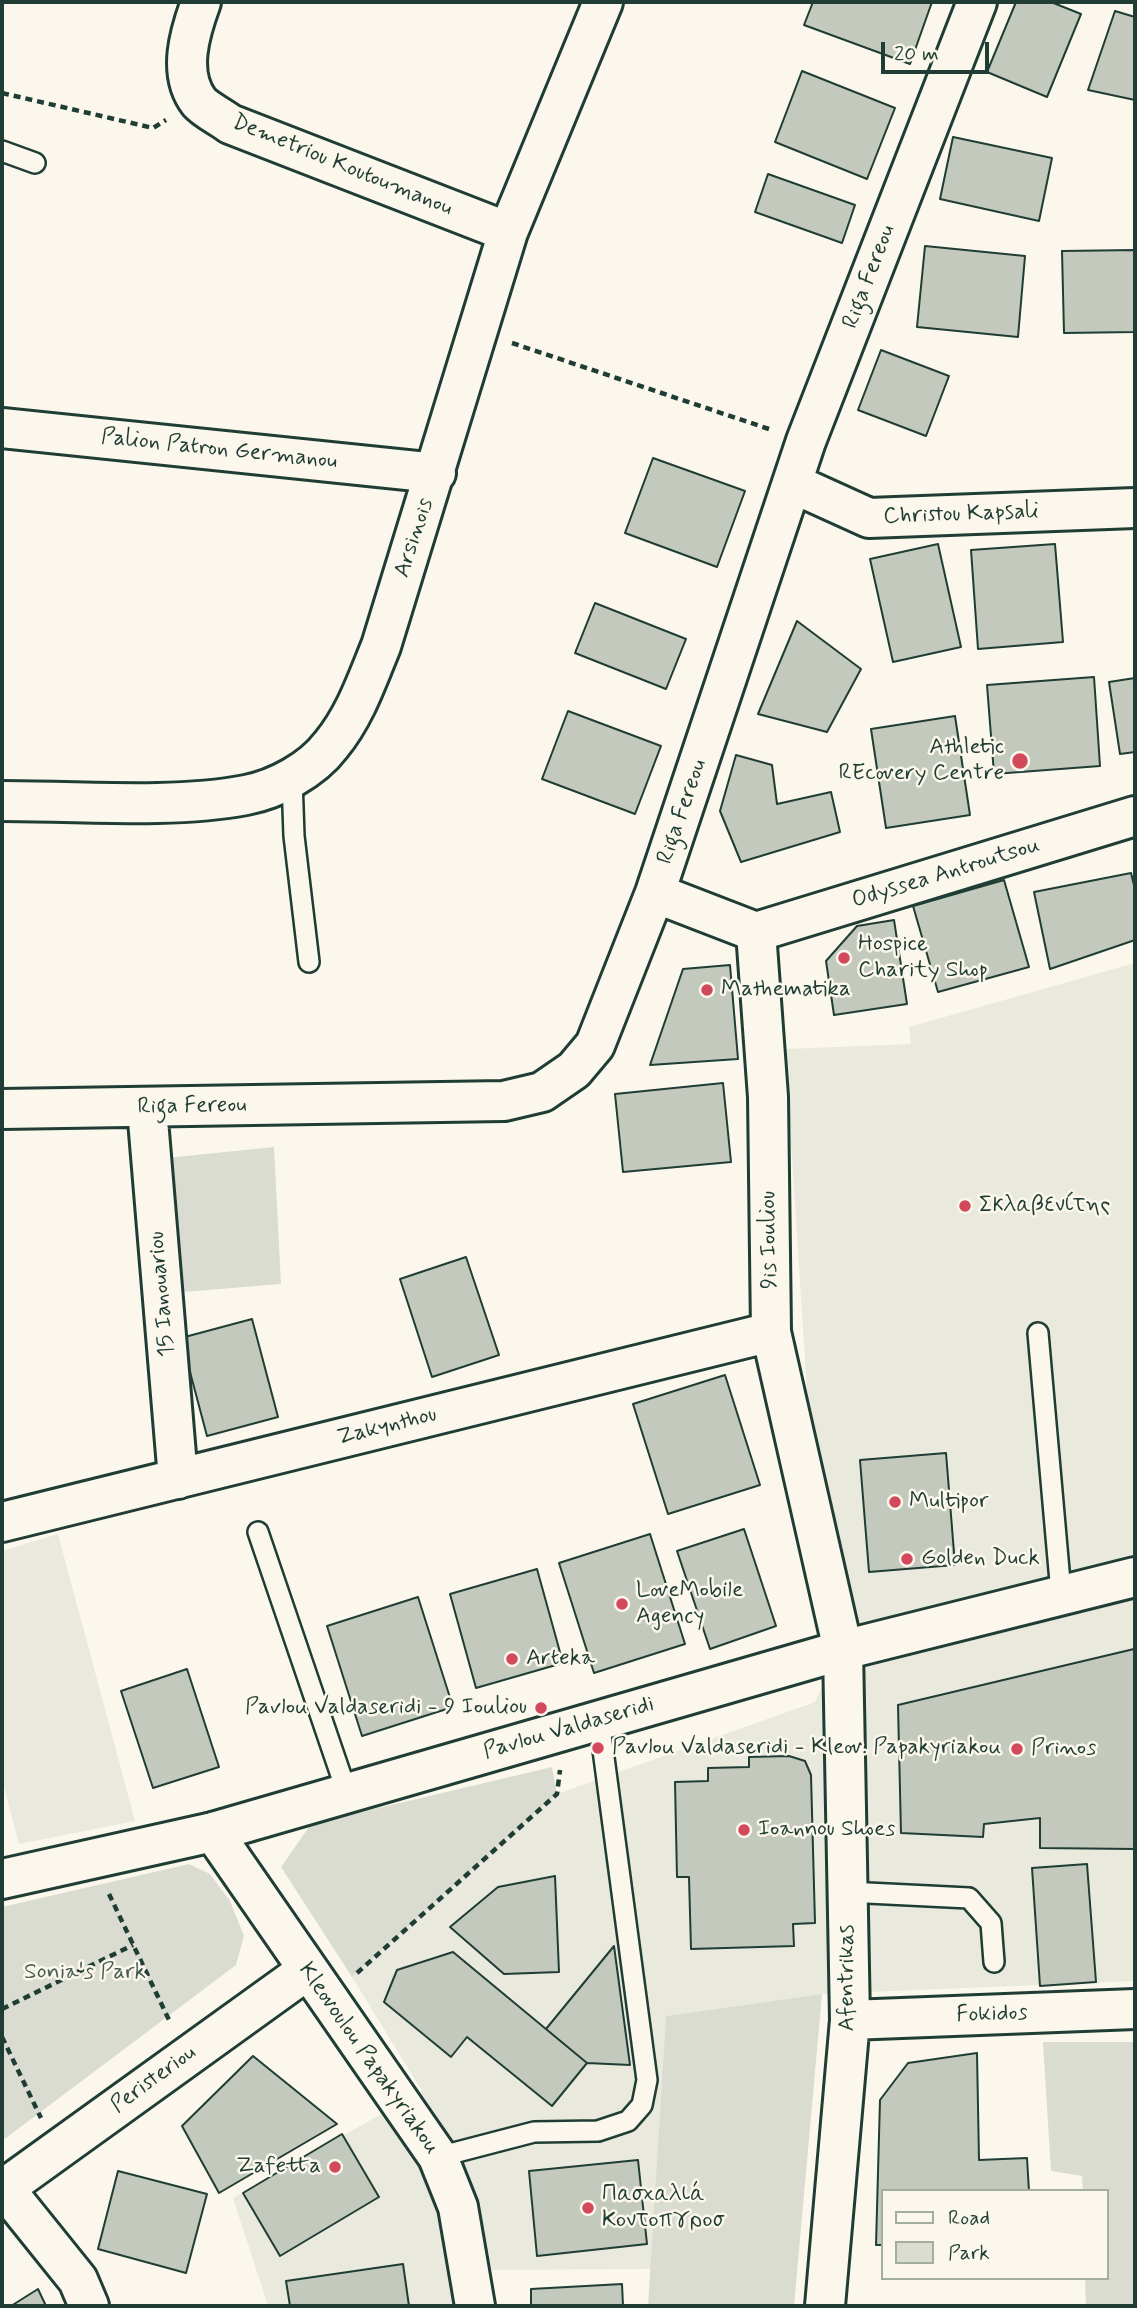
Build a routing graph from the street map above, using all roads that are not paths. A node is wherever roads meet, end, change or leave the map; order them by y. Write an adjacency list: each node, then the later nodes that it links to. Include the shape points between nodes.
1 (201, 2): 6 (street, Demetriou Koutoumanou, via 189,34 187,71 199,102 230,124)
2 (603, 2): 6 (street, Arsinois)
3 (977, 2): 9 (street, Riga Fereou, via 806,441)
4 (2, 151): 5 (lane)
5 (35, 163)
6 (508, 232): 8 (street, Arsinois)
7 (2, 428): 8 (street, Palion Patron Germanou)
8 (436, 473): 11 (street, Arsinois, via 381,646 356,706 331,746)
9 (794, 484): 10 (street, Christou Kapsali, via 869,518); 14 (street, Riga Fereou)
10 (1135, 508)
11 (292, 779): 12 (street, Arsinois, via 247,795 188,801); 16 (lane)
12 (2, 801)
13 (1135, 816): 15 (street, Odyssea Antroutsou)
14 (655, 893): 15 (street); 17 (street, Riga Fereou, via 595,1045 574,1070 542,1092 504,1101)
15 (756, 932): 19 (street, 9is Iouliou, via 768,1097)
16 (309, 962)
17 (147, 1108): 18 (street, Riga Fereou); 21 (street, 15 Ianouariou)
18 (2, 1110)
19 (771, 1332): 21 (street, Zakynthou); 26 (street, 9is Iouliou)
20 (1038, 1333): 25 (lane)
21 (178, 1479): 22 (street, Zakynthou)
22 (2, 1522)
23 (258, 1532): 28 (lane)
24 (1135, 1577): 25 (street, Pavlou Valdaseridi)
25 (1061, 1593): 26 (street, Pavlou Valdaseridi)
26 (843, 1650): 27 (street, Pavlou Valdaseridi); 31 (street, Afentrikas)
27 (582, 1725): 28 (street, Pavlou Valdaseridi); 36 (lane, via 647,2080 642,2105 628,2121 598,2131 534,2132)
28 (347, 1793): 29 (street, Pavlou Valdaseridi)
29 (213, 1832): 30 (street, Pavlou Valdaseridi); 33 (street, Kleovoulou Papakyriakou)
30 (2, 1879)
31 (847, 1892): 32 (lane, via 969,1898 991,1923); 35 (street, Afentrikas)
32 (994, 1962)
33 (306, 1970): 36 (street, Kleovoulou Papakyriakou); 37 (street, Peristeriou)
34 (1135, 2009): 35 (street, Fokidos)
35 (850, 2020): 40 (street, Afentrikas)
36 (438, 2157): 39 (street, Kleovoulou Papakyriakou, via 458,2207)
37 (3, 2189): 38 (street, via 78,2280)
38 (89, 2306)
39 (475, 2306)
40 (825, 2306)

